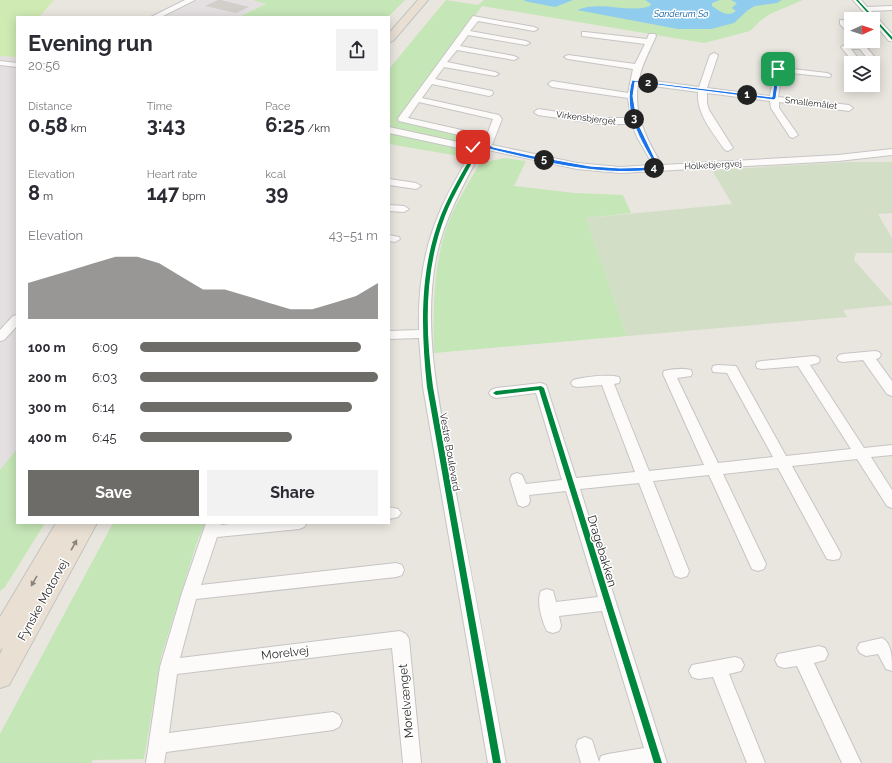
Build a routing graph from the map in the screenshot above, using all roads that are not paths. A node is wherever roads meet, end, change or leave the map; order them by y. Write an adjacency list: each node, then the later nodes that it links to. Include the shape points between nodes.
1 (191, 0): 8 (street)
2 (414, 0): 9 (highway)
3 (423, 0): 14 (highway)
4 (858, 0): 6 (street)
5 (892, 8): 6 (street)
6 (866, 9): 7 (street)
7 (868, 12)
8 (157, 16)
9 (390, 26)
10 (880, 28): 15 (street)
11 (534, 29): 12 (street, via 476,18)
12 (466, 32): 16 (street); 17 (street)
13 (585, 34): 24 (street, via 651,39)
14 (390, 38)
15 (892, 39)
16 (526, 43)
17 (455, 48): 20 (street); 22 (street)
18 (714, 55): 30 (street)
19 (568, 57): 24 (street)
20 (514, 58)
21 (0, 63): 23 (street)
22 (443, 64): 25 (street); 27 (street)
23 (16, 65)
24 (638, 67): 28 (street)
25 (495, 74)
26 (827, 75): 33 (street, Smallemålet, via 778,69)
27 (431, 81): 31 (street); 34 (street)
28 (634, 81): 30 (street, Smallemålet); 32 (street)
29 (552, 84): 32 (street)
30 (703, 90): 33 (street, Smallemålet); 42 (street, via 704,108)
31 (489, 93)
32 (631, 96): 37 (street)
33 (774, 98): 35 (street, Smallemålet); 40 (street, Smallemålet, via 774,108)
34 (418, 99): 39 (street, via 402,119); 41 (street, via 490,114 498,119)
35 (849, 108)
36 (538, 112): 37 (street, Virkensbjerget, via 600,120)
37 (635, 121): 44 (street, via 645,145)
38 (390, 130): 41 (street, Holkebjergvej)
39 (463, 133)
40 (793, 135)
41 (482, 148): 44 (street, Holkebjergvej, via 577,166 608,169); 50 (street, Vestre Boulevard, via 443,216 431,256 424,308)
42 (728, 148)
43 (892, 152): 44 (street, Holkebjergvej, via 838,158)
44 (659, 168)
45 (390, 182): 46 (street)
46 (416, 186)
47 (390, 208): 48 (street)
48 (404, 209)
49 (16, 320): 52 (street)
50 (424, 334): 51 (street); 92 (street, Vestre Boulevard, via 430,387)
51 (390, 335)
52 (0, 337)
53 (843, 358): 58 (street, via 872,355)
54 (762, 365): 61 (street, via 808,361)
55 (718, 370): 62 (street, via 731,368)
56 (686, 373): 63 (street, via 669,374)
57 (578, 383): 64 (street, via 610,380)
58 (892, 390)
59 (496, 393): 65 (street, Dragebakken, via 541,388)
60 (892, 450): 61 (street)
61 (860, 454): 62 (street); 67 (street)
62 (782, 462): 63 (street); 72 (street)
63 (713, 469): 64 (street); 73 (street)
64 (644, 477): 65 (street); 75 (street)
65 (571, 485): 66 (street); 77 (street, Dragebakken)
66 (520, 490)
67 (892, 502)
68 (66, 524): 79 (highway, Fynske Motorvej, one-way to 79)
69 (85, 524): 86 (highway, Fynske Motorvej, one-way to 69)
70 (282, 524): 71 (street)
71 (212, 528): 76 (street)
72 (833, 554)
73 (758, 564)
74 (396, 570): 76 (street)
75 (681, 571)
76 (190, 593): 84 (street)
77 (608, 603): 78 (street, Dragebakken); 89 (street, Dragebakken)
78 (550, 611)
79 (0, 639)
80 (400, 639): 84 (street, Morelvej); 91 (street, Morelvænget)
81 (866, 648): 83 (street, via 882,646)
82 (802, 657): 95 (street)
83 (892, 663)
84 (169, 667): 88 (street)
85 (698, 671): 94 (street, via 727,666)
86 (0, 677)
87 (333, 721): 88 (street)
88 (157, 744): 90 (street)
89 (657, 760): 93 (street, Dragebakken)
90 (155, 763)
91 (412, 763)
92 (497, 763)
93 (608, 763)
94 (756, 763)
95 (852, 763)

